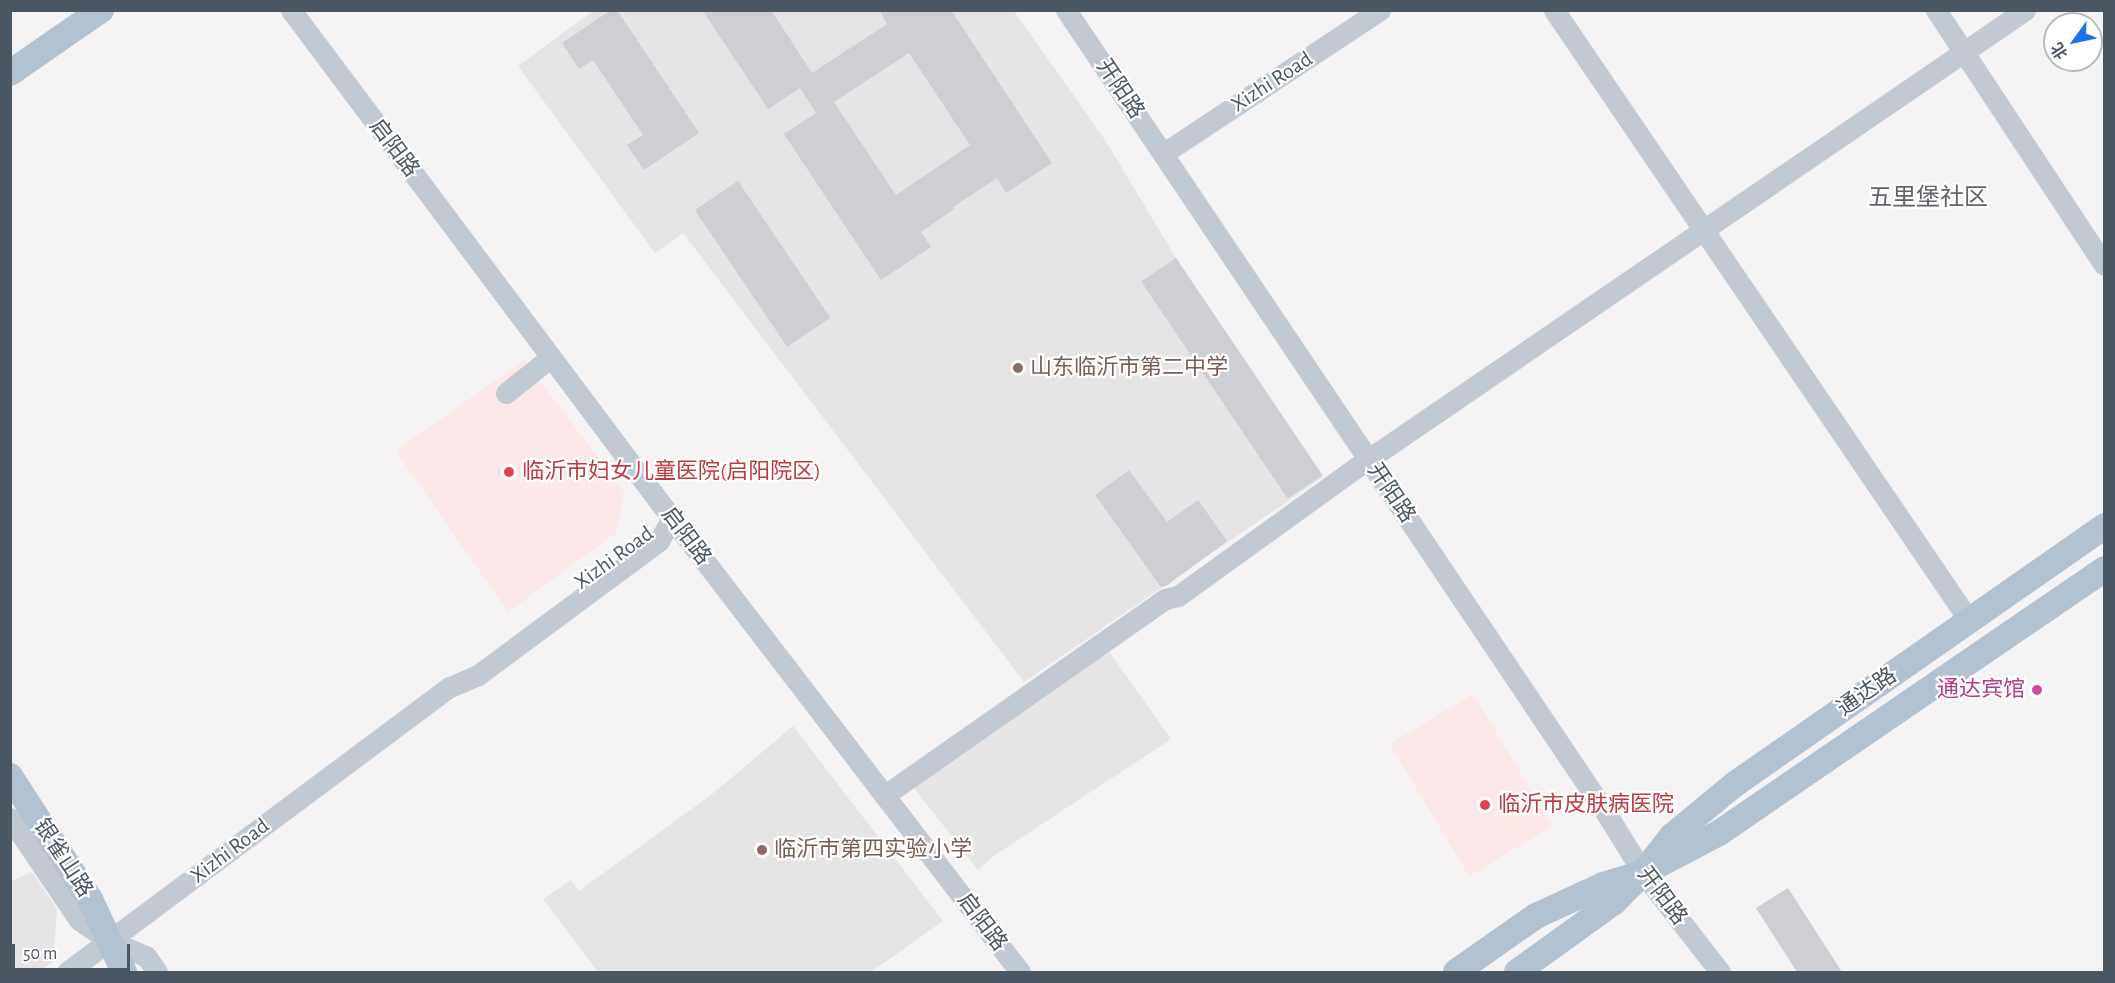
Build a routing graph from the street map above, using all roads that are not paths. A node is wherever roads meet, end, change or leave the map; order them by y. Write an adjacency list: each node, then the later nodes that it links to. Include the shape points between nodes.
1 (100, 10): 9 (main road)
2 (291, 10): 13 (street, 启阳路)
3 (1066, 10): 10 (street, 开阳路)
4 (1380, 10): 10 (street, Xizhi Road)
5 (1554, 10): 11 (street)
6 (1936, 10): 8 (street)
7 (2025, 10): 8 (street)
8 (1964, 52): 11 (street); 12 (street)
9 (10, 74)
10 (1164, 153): 15 (street, 开阳路)
11 (1704, 230): 15 (street); 19 (street)
12 (2104, 265)
13 (545, 354): 14 (street); 16 (street, 启阳路)
14 (506, 393)
15 (1369, 459): 21 (street, via 1178,596 1165,599); 24 (street, 开阳路)
16 (672, 518): 21 (street, 启阳路); 25 (street, Xizhi Road, via 653,527 466,668 450,687)
17 (2104, 527): 19 (main road, 通达路)
18 (2104, 569): 24 (main road, 通达路, via 1719,833)
19 (1970, 621): 24 (main road, 通达路, via 1735,784 1672,836)
20 (10, 776): 25 (main road, 银雀山路, via 90,899)
21 (885, 795): 31 (street, 启阳路)
22 (10, 799): 25 (main road, 银雀山路, via 86,916)
23 (10, 818): 25 (street, via 79,920)
24 (1643, 873): 32 (main road, 通达路, via 1603,885 1536,916); 33 (main road, 通达路, via 1614,902); 34 (street, 开阳路)
25 (110, 941): 26 (street, Xizhi Road); 27 (street); 28 (main road, 银雀山路); 29 (main road, 银雀山路); 30 (street, via 146,956)
26 (67, 972)
27 (114, 972)
28 (124, 972)
29 (144, 972)
30 (157, 972)
31 (1020, 972)
32 (1456, 972)
33 (1517, 972)
34 (1720, 972)

